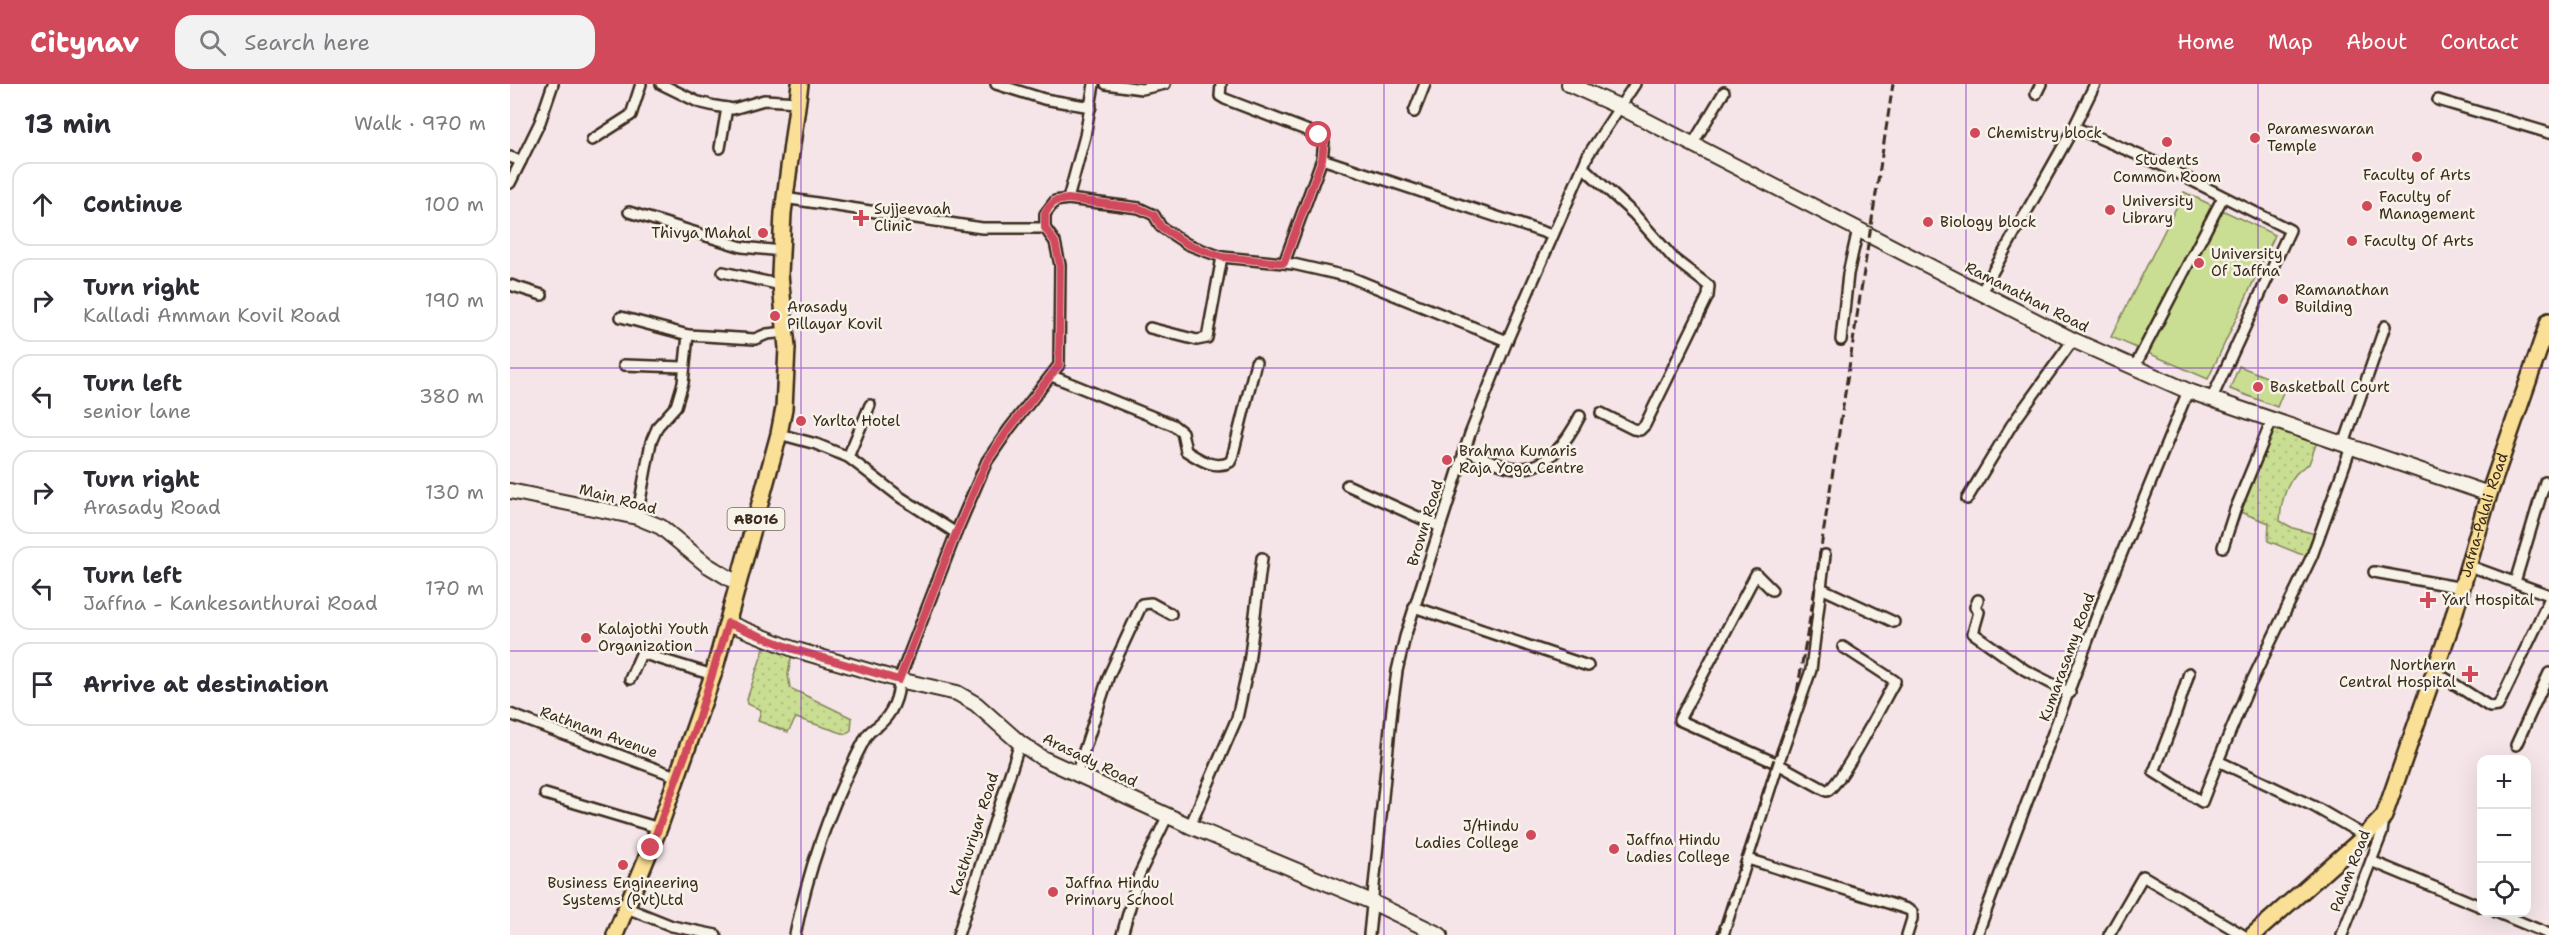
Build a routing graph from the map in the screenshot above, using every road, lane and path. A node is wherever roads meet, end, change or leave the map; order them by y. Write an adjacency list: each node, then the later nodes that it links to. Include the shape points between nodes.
1 (553, 84): 30 (street)
2 (641, 84): 25 (street, via 632,116)
3 (661, 84): 21 (street, via 698,102)
4 (800, 84): 18 (main road, AB016)
5 (996, 84): 19 (street, via 1044,99)
6 (1094, 84): 19 (street)
7 (1106, 84): 8 (street, via 1142,89)
8 (1165, 84)
9 (1221, 84): 29 (street, via 1220,96 1225,99 1319,135 1324,142)
10 (1425, 84): 22 (street)
11 (1569, 84): 20 (main road, Ramanathan Road)
12 (1635, 84): 20 (street, Brown Road)
13 (2042, 84): 16 (street)
14 (2095, 84): 23 (street)
15 (1724, 92): 26 (street)
16 (2036, 94)
17 (2438, 100): 24 (street)
18 (799, 102): 21 (street, via 764,100); 34 (main road, AB016)
19 (1091, 107): 35 (street)
20 (1620, 107): 26 (main road, Ramanathan Road); 31 (street, Brown Road)
21 (727, 108): 27 (street)
22 (1414, 112)
23 (2074, 127): 33 (street); 46 (street)
24 (2549, 133)
25 (592, 140)
26 (1692, 146): 38 (main road, Ramanathan Road)
27 (720, 148)
28 (510, 157): 30 (street)
29 (1322, 159): 39 (street); 42 (street)
30 (521, 161): 32 (street)
31 (1583, 166): 39 (street, Brown Road); 65 (street, via 1674,259 1709,286 1708,296 1645,425 1640,430 1633,429)
32 (510, 183)
33 (2223, 197): 60 (street); 63 (street, via 2290,230)
34 (784, 198): 37 (street, via 982,228); 40 (main road, AB016)
35 (1068, 199): 37 (street, via 1055,201 1049,207); 41 (street, via 1148,210 1161,227 1187,244)
36 (629, 212): 40 (street, via 742,247)
37 (1045, 228): 61 (street, via 1055,242 1060,265 1059,365)
38 (1858, 229): 46 (main road, Ramanathan Road); 54 (street)
39 (1552, 235): 56 (street, Brown Road)
40 (781, 251): 45 (main road, AB016)
41 (1222, 257): 42 (street); 51 (street, via 1207,338 1197,340)
42 (1284, 263): 56 (street, via 1350,277)
43 (723, 273): 45 (street)
44 (510, 285): 47 (street)
45 (781, 285): 52 (main road, AB016)
46 (1982, 291): 55 (main road, Ramanathan Road)
47 (542, 295)
48 (621, 317): 53 (street)
49 (2549, 321): 75 (main road, Jafna-Palali Road)
50 (2385, 326): 69 (street)
51 (1150, 328)
52 (786, 332): 53 (street, via 755,339); 68 (main road, AB016, via 784,408)
53 (688, 335): 59 (street)
54 (1840, 340)
55 (2073, 340): 60 (main road, Ramanathan Road); 76 (street, via 2011,426)
56 (1507, 341): 70 (street, Brown Road)
57 (1256, 362): 61 (street, via 1232,458 1218,466 1186,451 1182,432 1173,425)
58 (624, 365): 59 (street)
59 (684, 367): 77 (street, via 676,406 658,426 651,442)
60 (2134, 368): 62 (main road, Ramanathan Road)
61 (1052, 376): 79 (street, via 987,461)
62 (2188, 391): 63 (main road, Ramanathan Road); 104 (street, Kumarasamy Road, via 2106,592)
63 (2211, 400): 67 (main road, Ramanathan Road)
64 (870, 405): 71 (street)
65 (1602, 413)
66 (1580, 416): 70 (street, via 1552,456 1537,466 1518,468)
67 (2272, 420): 69 (main road, Ramanathan Road); 80 (street)
68 (779, 434): 71 (street); 86 (main road, AB016)
69 (2347, 445): 75 (main road, Ramanathan Road); 108 (street, via 2312,556)
70 (1464, 449): 78 (street, Brown Road)
71 (848, 458): 79 (street)
72 (2545, 482): 85 (street)
73 (1347, 485): 78 (street)
74 (510, 492): 77 (main road, Main Road)
75 (2489, 494): 83 (main road, Jafna-Palali Road)
76 (1967, 499)
77 (637, 518): 86 (main road, Main Road, via 661,527 707,565)
78 (1440, 527): 92 (street, Brown Road)
79 (956, 533): 103 (street)
80 (2223, 548)
81 (1825, 555): 87 (street)
82 (1262, 558): 115 (street, via 1249,663 1237,718)
83 (2470, 566): 85 (street); 88 (main road, Jafna-Palali Road)
84 (2374, 572): 88 (street)
85 (2516, 582): 90 (street)
86 (737, 583): 95 (main road, AB016)
87 (1821, 588): 94 (street); 109 (street, via 1811,670)
88 (2463, 588): 98 (main road, Jafna-Palali Road)
89 (1772, 590): 109 (street, via 1756,574 1679,720)
90 (2549, 598): 98 (street, via 2498,706 2490,707)
91 (1978, 600): 104 (street, via 1973,633 2025,670)
92 (1414, 607): 97 (street); 120 (street, Brown Road, via 1397,670)
93 (1171, 614): 110 (street, via 1151,603 1142,604 1109,675)
94 (1894, 622)
95 (728, 623): 101 (main road, AB016); 103 (main road, Arasady Road, via 793,649)
96 (1843, 647): 109 (street, via 1895,681 1829,790)
97 (1588, 666)
98 (2434, 670): 114 (main road, Jafna-Palali Road)
99 (2188, 673): 108 (street, via 2154,772 2202,802)
100 (2549, 673): 107 (street)
101 (713, 675): 102 (street, via 640,654); 111 (main road, AB016)
102 (630, 679)
103 (899, 680): 106 (main road, Arasady Road, via 957,693 986,711); 128 (street, via 896,701 868,734 823,834)
104 (2070, 693): 134 (street, Kumarasamy Road)
105 (510, 714): 111 (street, Rathnam Avenue)
106 (1020, 742): 110 (main road, Arasady Road); 129 (street, Kasthuriyar Road)
107 (2516, 745)
108 (2218, 761): 117 (street, via 2315,807)
109 (1778, 764): 118 (street)
110 (1076, 775): 113 (main road, Arasady Road)
111 (678, 777): 116 (main road, AB016)
112 (545, 794): 116 (street)
113 (1168, 815): 115 (main road, Arasady Road); 130 (street, via 1139,875)
114 (2384, 816): 117 (main road, Jafna-Palali Road); 119 (street, Palam Road)
115 (1190, 826): 120 (main road, Arasady Road)
116 (659, 828): 122 (main road, AB016)
117 (2365, 836): 137 (main road, Jafna-Palali Road)
118 (1748, 859): 132 (street); 133 (street, via 1907,909 1912,912 1912,920)
119 (2371, 861): 121 (street); 138 (street, Palam Road)
120 (1372, 902): 125 (main road, Arasady Road); 131 (street, Brown Road)
121 (2477, 904)
122 (627, 908): 126 (main road, AB016); 127 (street, via 672,926)
123 (2509, 917): 124 (street)
124 (2549, 933)
125 (1438, 934)
126 (615, 935)
127 (716, 935)
128 (795, 935)
129 (958, 935)
130 (1122, 935)
131 (1369, 935)
132 (1723, 935)
133 (1907, 935)
134 (1977, 935)
135 (2109, 935): 136 (street, via 2143,876)
136 (2243, 935)
137 (2253, 935)
138 (2342, 935)

